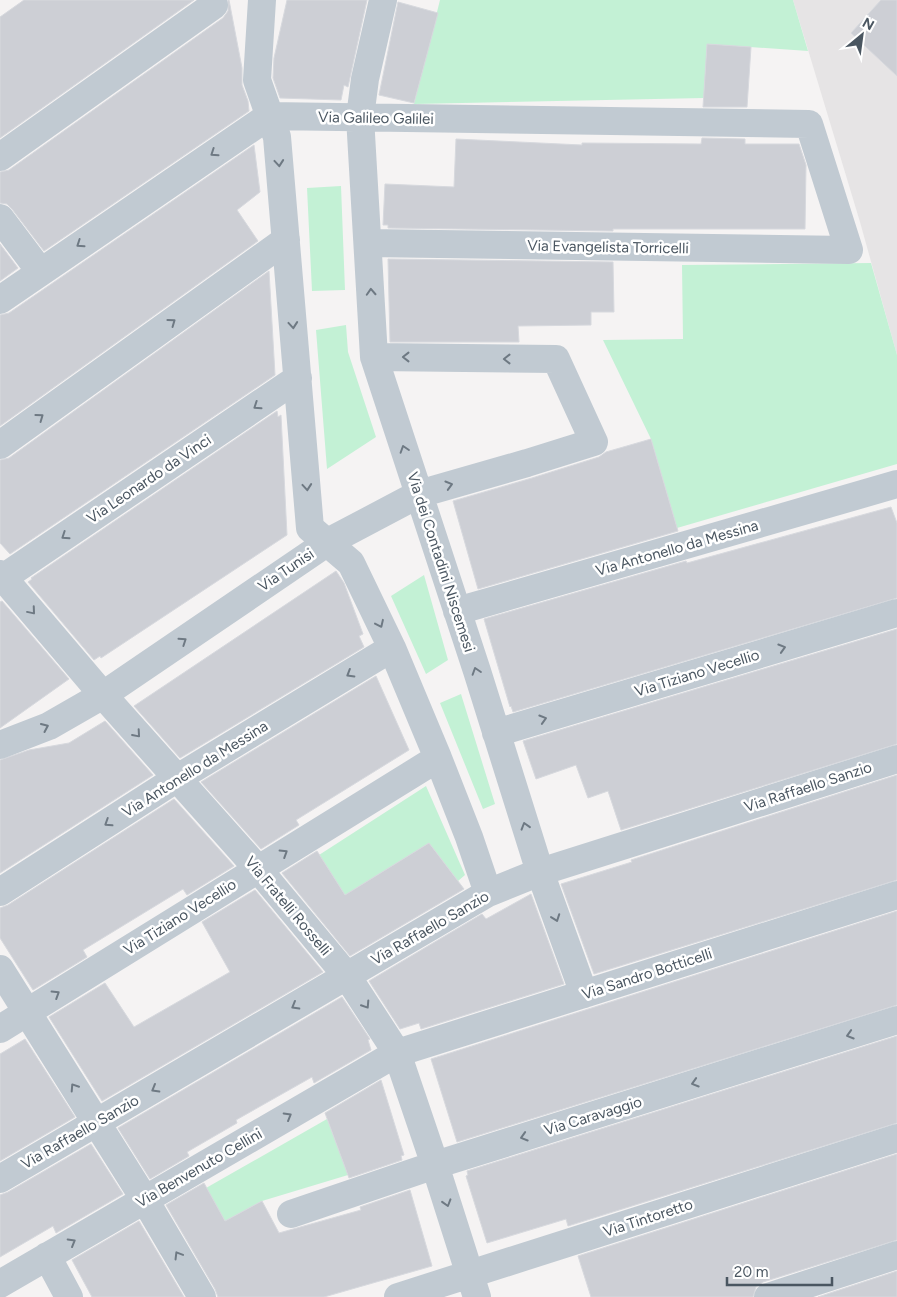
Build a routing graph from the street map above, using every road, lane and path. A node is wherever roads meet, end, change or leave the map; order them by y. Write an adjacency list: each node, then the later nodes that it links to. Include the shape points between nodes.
1 (262, 0): 4 (street, via 256,80)
2 (383, 0): 5 (street, Via dei Contadini Niscemesi)
3 (214, 5): 6 (street)
4 (269, 116): 5 (street, Via Galileo Galilei); 8 (street, one-way to 8, via 277,137); 11 (street, one-way to 11)
5 (360, 117): 9 (street, Via dei Contadini Niscemesi); 10 (street, Via Galileo Galilei, via 809,124)
6 (0, 157)
7 (0, 218): 11 (street)
8 (286, 240): 14 (street, one-way to 14); 15 (street, one-way to 8)
9 (368, 243): 10 (street, Via Evangelista Torricelli); 13 (street, Via dei Contadini Niscemesi, one-way to 9)
10 (849, 250)
11 (40, 271): 12 (street)
12 (0, 300)
13 (374, 357): 17 (street, Via dei Contadini Niscemesi, one-way to 13); 17 (street, Via Tunisi, one-way to 13, via 594,442 556,359)
14 (298, 378): 18 (street, one-way to 18, via 310,528); 19 (street, Via Leonardo da Vinci, one-way to 19)
15 (0, 445)
16 (897, 484): 20 (street, Via Antonello da Messina)
17 (419, 494): 18 (street, Via Tunisi); 20 (street, Via dei Contadini Niscemesi)
18 (328, 542): 22 (street, one-way to 22, via 351,563); 23 (street, Via Tunisi, one-way to 18)
19 (1, 577): 23 (street, Via Fratelli Rosselli, one-way to 23)
20 (457, 611): 24 (street, Via dei Contadini Niscemesi, one-way to 20)
21 (897, 614): 24 (street, Via Tiziano Vecellio, one-way to 21)
22 (392, 648): 26 (street); 28 (street, Via Antonello da Messina, one-way to 28)
23 (103, 695): 25 (street, Via Tunisi, one-way to 23, via 50,726); 28 (street, Via Fratelli Rosselli, one-way to 28)
24 (496, 733): 30 (street, Via dei Contadini Niscemesi, one-way to 24)
25 (0, 745)
26 (438, 758): 29 (street, Via Tiziano Vecellio, one-way to 26); 32 (street)
27 (897, 759): 30 (street, Via Raffaello Sanzio)
28 (176, 779): 29 (street, Via Fratelli Rosselli); 31 (street, Via Antonello da Messina, one-way to 31)
29 (258, 869): 35 (street, Via Fratelli Rosselli); 37 (street, Via Tiziano Vecellio, one-way to 29)
30 (540, 872): 32 (street, Via Raffaello Sanzio); 36 (street, Via dei Contadini Niscemesi, one-way to 36)
31 (0, 892)
32 (488, 893): 35 (street, Via Raffaello Sanzio)
33 (897, 895): 36 (street, Via Sandro Botticelli)
34 (0, 969): 37 (street)
35 (347, 976): 40 (street, Via Fratelli Rosselli, one-way to 40); 41 (street, Via Raffaello Sanzio, one-way to 41)
36 (584, 994): 40 (street, Via Sandro Botticelli)
37 (26, 1012): 39 (street, Via Tiziano Vecellio); 41 (street, one-way to 37)
38 (897, 1020): 43 (street, Via Caravaggio, one-way to 43)
39 (0, 1029)
40 (397, 1053): 43 (street, Via Fratelli Rosselli); 45 (street, Via Benvenuto Cellini, one-way to 40)
41 (97, 1123): 44 (street, Via Raffaello Sanzio); 45 (street)
42 (897, 1138): 50 (street, Via Tintoretto)
43 (435, 1165): 46 (street, Via Caravaggio); 50 (street, Via Fratelli Rosselli, one-way to 50)
44 (0, 1180)
45 (145, 1200): 48 (street, Via Benvenuto Cellini, one-way to 45); 52 (street, one-way to 45)
46 (291, 1214)
47 (897, 1255): 54 (street)
48 (47, 1256): 49 (street, Via Benvenuto Cellini); 51 (street)
49 (0, 1284)
50 (473, 1286): 53 (street, Via Tintoretto)
51 (70, 1297)
52 (202, 1297)
53 (398, 1297)
54 (768, 1297)

